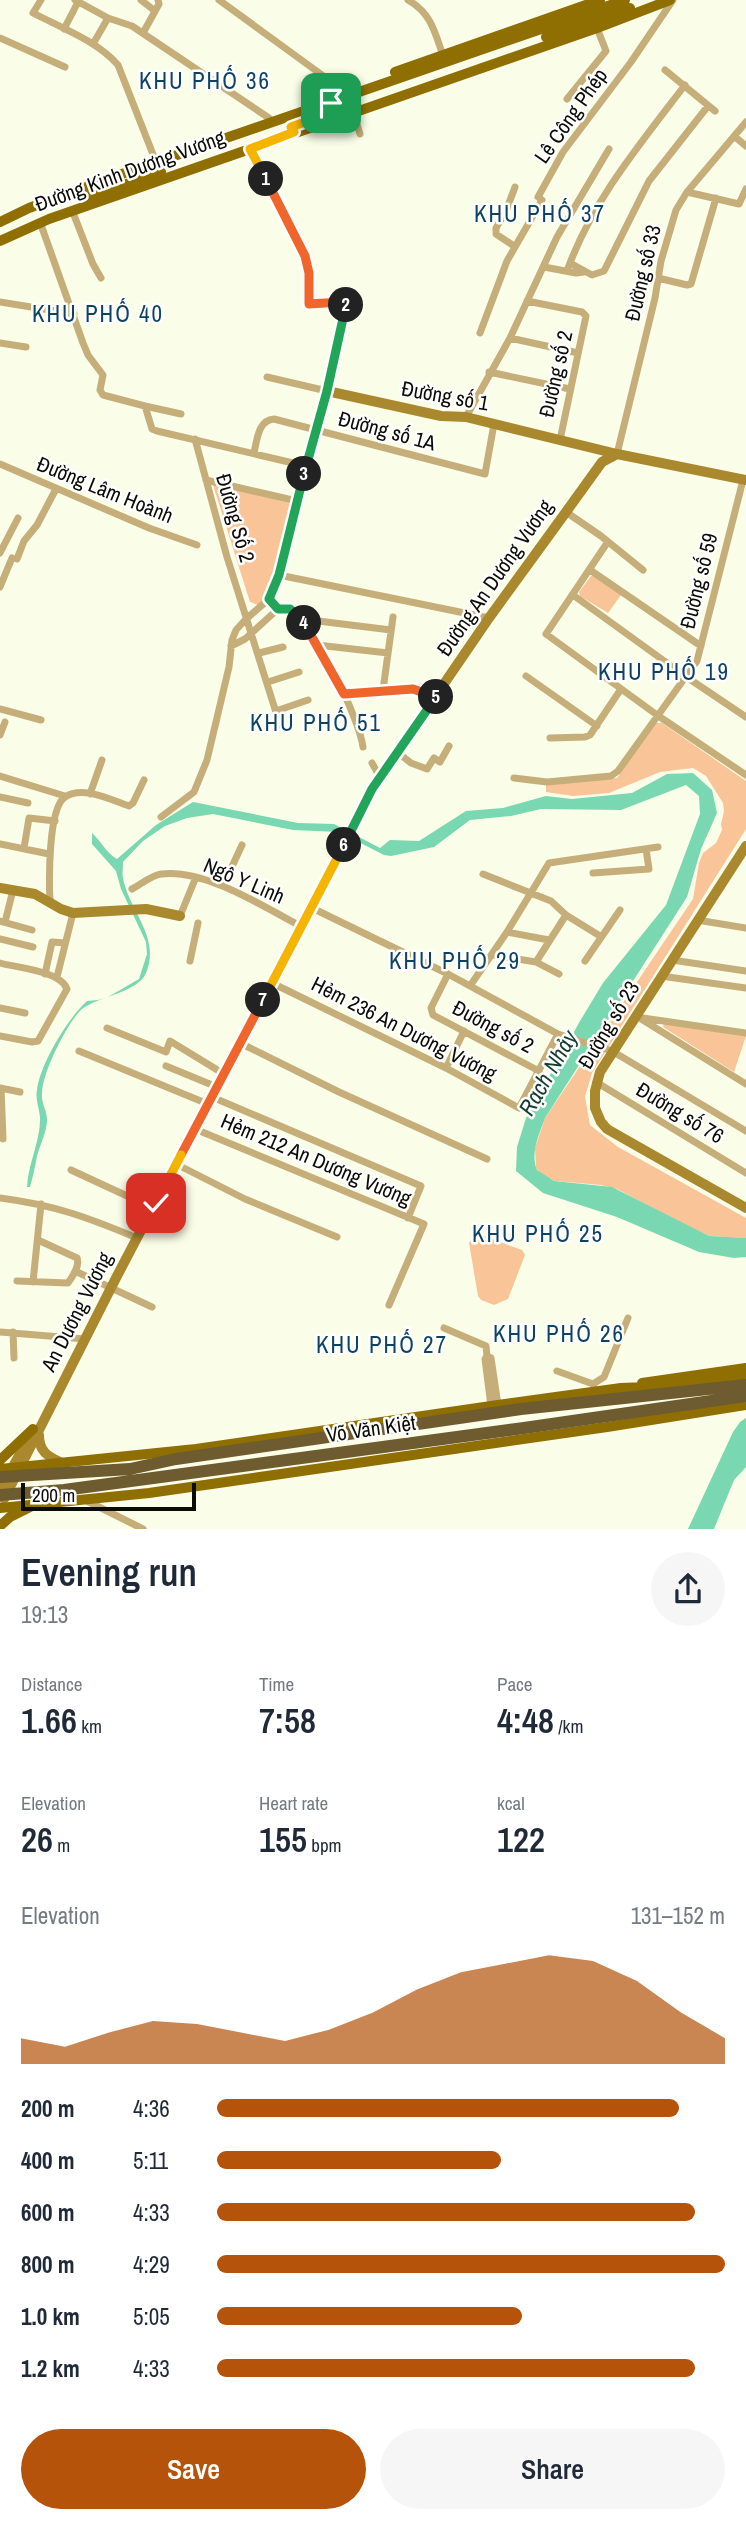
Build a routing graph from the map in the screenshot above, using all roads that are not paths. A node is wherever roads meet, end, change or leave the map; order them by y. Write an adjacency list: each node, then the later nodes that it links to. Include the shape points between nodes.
1 (41, 0): 15 (street, via 33,13)
2 (141, 0): 12 (street)
3 (158, 0): 12 (street)
4 (219, 0): 25 (street)
5 (408, 0): 21 (street, via 431,21)
6 (600, 0): 11 (main road, Đường Kinh Dương Vương)
7 (625, 0): 11 (main road, Đường Kinh Dương Vương)
8 (654, 0): 19 (main road, Đường Kinh Dương Vương)
9 (671, 0): 14 (main road, Đường Kinh Dương Vương); 47 (street, Lê Công Phép, via 563,152 538,197 542,200 538,211)
10 (76, 1): 13 (street); 15 (street)
11 (576, 8): 21 (main road, Đường Kinh Dương Vương)
12 (155, 11): 16 (street)
13 (108, 18): 16 (street); 18 (street)
14 (597, 28): 19 (main road, Đường Kinh Dương Vương); 24 (street, via 606,51)
15 (64, 29): 18 (street)
16 (143, 33): 26 (street)
17 (0, 38): 20 (street)
18 (93, 44): 34 (street, via 118,65)
19 (533, 45): 21 (main road, Đường Kinh Dương Vương)
20 (65, 66)
21 (443, 68): 25 (main road, Đường Kinh Dương Vương); 25 (main road, Đường Kinh Dương Vương)
22 (664, 70): 23 (street)
23 (685, 85): 49 (street, via 618,174); 49 (street, via 712,109 649,181 604,271 592,275)
24 (567, 99)
25 (348, 102): 26 (main road, Đường Kinh Dương Vương); 28 (main road, Đường Kinh Dương Vương); 29 (street)
26 (272, 120): 34 (main road, Đường Kinh Dương Vương)
27 (746, 122): 30 (street, Đường số 33)
28 (293, 130): 32 (main road, Đường Kinh Dương Vương); 35 (main road, Đường Kinh Dương Vương)
29 (360, 134)
30 (734, 135): 31 (street); 38 (street, Đường số 33)
31 (746, 146)
32 (250, 149): 35 (main road, Đường Kinh Dương Vương); 63 (street, via 305,256 309,304 346,303)
33 (609, 149): 48 (street)
34 (155, 160): 35 (main road, Đường Kinh Dương Vương)
35 (124, 180): 41 (main road, Đường Kinh Dương Vương); 42 (main road, Đường Kinh Dương Vương, via 37,198); 43 (main road, Đường Kinh Dương Vương, via 42,203); 45 (main road, Đường Kinh Dương Vương)
36 (515, 187): 47 (street, via 496,228 496,234)
37 (746, 190): 40 (street)
38 (687, 192): 39 (street); 51 (street, Đường số 33, via 676,210)
39 (716, 198): 40 (street); 51 (street, via 691,284)
40 (743, 206)
41 (72, 210): 44 (main road, Đường Kinh Dương Vương); 50 (street)
42 (0, 214)
43 (0, 222)
44 (40, 222): 46 (main road, Đường Kinh Dương Vương); 54 (street)
45 (0, 233)
46 (0, 242)
47 (514, 246): 55 (street, Lê Công Phép)
48 (544, 267): 49 (street); 53 (street)
49 (568, 267)
50 (101, 278)
51 (658, 278): 72 (street, Đường số 33)
52 (0, 302): 54 (street)
53 (527, 302): 56 (street); 59 (street, Đường số 2, via 582,312 586,316)
54 (74, 314): 64 (street, via 88,355 103,375 103,395)
55 (480, 333)
56 (510, 338): 59 (street); 60 (street)
57 (0, 343): 58 (street)
58 (26, 347)
59 (578, 352): 62 (street, Đường số 2)
60 (489, 372): 62 (street); 66 (street)
61 (267, 377): 63 (street, Đường số 1)
62 (570, 389): 70 (street, Đường số 2)
63 (327, 391): 66 (main road, Đường số 1, via 441,416); 68 (street)
64 (145, 406): 65 (street); 69 (street, via 152,429)
65 (181, 414)
66 (466, 416): 67 (main road, Đường số 1)
67 (494, 424): 68 (street, Đường số 1A, via 485,474); 70 (main road, Đường số 1)
68 (315, 430): 71 (street, Đường số 1A, via 267,419); 74 (street)
69 (195, 439): 71 (street); 76 (street, Đường Số 2)
70 (559, 440): 72 (main road, Đường số 1)
71 (254, 453): 74 (street)
72 (617, 454): 75 (main road); 79 (main road, Đường An Dương Vương, via 602,462)
73 (0, 464): 77 (street, Đường Lâm Hoành)
74 (306, 466): 78 (street)
75 (745, 479): 99 (street, Đường số 59)
76 (206, 480): 78 (street); 93 (street, Đường Số 2)
77 (56, 489): 82 (street, Đường Lâm Hoành); 87 (street)
78 (297, 500): 86 (street)
79 (566, 512): 81 (street); 92 (main road, Đường An Dương Vương)
80 (18, 517): 83 (street)
81 (607, 543): 84 (street); 85 (street)
82 (197, 545)
83 (0, 553)
84 (590, 570): 88 (street); 99 (street)
85 (643, 570)
86 (279, 575): 89 (street); 92 (street)
87 (0, 587)
88 (573, 595): 105 (street); 108 (street, via 546,634)
89 (269, 599): 90 (street); 93 (street)
90 (278, 609): 94 (street, via 290,609); 96 (street)
91 (393, 617): 95 (street)
92 (489, 618): 110 (main road, Đường An Dương Vương)
93 (247, 619): 96 (street, Đường Số 2); 98 (street, via 236,630)
94 (302, 619): 95 (street); 97 (street)
95 (391, 630): 102 (street)
96 (252, 633): 98 (street); 101 (street, Đường Số 2)
97 (317, 645): 102 (street); 109 (street)
98 (231, 646): 136 (street, via 207,760 194,792)
99 (701, 646): 105 (street, Đường số 59, via 697,661)
100 (283, 647): 101 (street)
101 (259, 653): 106 (street, Đường Số 2)
102 (388, 653): 107 (street)
103 (299, 672): 106 (street)
104 (526, 676): 119 (street)
105 (685, 676): 114 (street); 115 (street, Đường số 59)
106 (268, 681): 113 (street, Đường Số 2)
107 (383, 690): 109 (street); 110 (street, via 413,689)
108 (621, 690): 115 (street); 119 (street)
109 (344, 694): 123 (street)
110 (436, 696): 124 (main road, Đường An Dương Vương)
111 (309, 700): 113 (street)
112 (0, 709): 116 (street)
113 (276, 710): 118 (street, Đường Số 2)
114 (745, 713)
115 (657, 715): 127 (street); 130 (street, Đường số 59, via 611,776 547,782)
116 (41, 720)
117 (5, 722): 120 (street)
118 (280, 725)
119 (597, 726): 121 (street, via 584,737)
120 (0, 735)
121 (550, 738)
122 (449, 746): 124 (street, via 440,762 434,758 427,769)
123 (363, 747)
124 (397, 752): 129 (main road, Đường An Dương Vương)
125 (102, 760): 132 (street)
126 (372, 763): 129 (street)
127 (746, 775)
128 (0, 776): 133 (street)
129 (380, 777): 143 (main road, Đường An Dương Vương)
130 (514, 778)
131 (144, 780): 132 (street, via 131,805)
132 (90, 793): 133 (street)
133 (65, 796): 137 (street)
134 (0, 797): 135 (street)
135 (29, 803)
136 (161, 817)
137 (55, 821): 142 (street, via 29,818); 145 (street)
138 (0, 844): 142 (street)
139 (242, 845): 149 (street)
140 (746, 846): 160 (main road, Đường số 23)
141 (658, 847): 144 (street)
142 (24, 848): 145 (street)
143 (342, 848): 155 (main road, An Dương Vương)
144 (646, 849): 146 (street, via 649,869); 153 (street, via 548,863)
145 (49, 854): 154 (street)
146 (593, 873)
147 (483, 874): 153 (street)
148 (196, 877): 149 (street, Ngô Y Linh); 152 (street, Ngô Y Linh, via 159,874); 159 (street)
149 (223, 887): 163 (street, Ngô Y Linh)
150 (0, 888): 151 (main road)
151 (13, 890): 154 (main road); 161 (street)
152 (132, 890)
153 (531, 893): 158 (street, via 551,901); 166 (street)
154 (50, 902): 157 (main road)
155 (312, 908): 163 (main road, An Dương Vương); 180 (street)
156 (620, 910): 167 (street)
157 (73, 913): 159 (main road, via 139,909); 170 (street)
158 (566, 915): 167 (street); 169 (street)
159 (180, 916)
160 (697, 920): 164 (street); 173 (main road, Đường số 23)
161 (2, 922): 165 (street)
162 (198, 923): 174 (street)
163 (302, 927): 184 (main road, An Dương Vương)
164 (746, 928)
165 (33, 930)
166 (507, 932): 169 (street); 172 (street)
167 (600, 936): 175 (street)
168 (0, 939): 171 (street)
169 (549, 940): 176 (street)
170 (65, 943): 179 (street, via 52,942); 183 (street)
171 (33, 947)
172 (493, 955): 176 (street); 185 (street)
173 (672, 960): 178 (street); 182 (main road, Đường số 23)
174 (190, 961)
175 (585, 961)
176 (536, 962): 181 (street)
177 (0, 964): 179 (street)
178 (746, 971)
179 (45, 974): 183 (street)
180 (448, 974): 185 (street); 191 (street, Đường số 2, via 431,1012)
181 (559, 974)
182 (661, 976): 186 (street); 189 (main road, Đường số 23)
183 (57, 977): 194 (street, via 67,989 40,1040)
184 (272, 983): 195 (main road, An Dương Vương); 199 (street, Hẻm 236 An Dương Vương)
185 (470, 986): 193 (street)
186 (746, 988)
187 (0, 1008): 188 (street)
188 (25, 1013)
189 (638, 1017): 192 (street); 197 (main road, Đường số 23); 203 (street)
190 (107, 1028): 201 (street, via 166,1052 170,1041)
191 (464, 1031): 199 (street); 200 (street, Đường số 2)
192 (746, 1033)
193 (561, 1035): 197 (street); 200 (street)
194 (0, 1036)
195 (240, 1043): 201 (main road, An Dương Vương); 210 (street)
196 (79, 1051): 206 (street)
197 (612, 1051): 202 (main road, Đường số 23); 208 (street)
198 (166, 1066): 206 (street)
199 (446, 1068): 200 (street, Hẻm 236 An Dương Vương, via 519,1108)
200 (538, 1071)
201 (224, 1074): 206 (main road, An Dương Vương)
202 (596, 1082): 213 (street, Đường số 76); 217 (main road, Đường số 23, via 595,1108 607,1129)
203 (746, 1084)
204 (1, 1088): 205 (street); 209 (street)
205 (20, 1092)
206 (212, 1096): 207 (main road, An Dương Vương); 218 (street, via 421,1186)
207 (195, 1129): 211 (main road, An Dương Vương); 218 (street, Hẻm 212 An Dương Vương)
208 (746, 1131)
209 (3, 1139)
210 (487, 1159)
211 (176, 1164): 216 (main road, An Dương Vương); 219 (street, via 245,1199)
212 (71, 1170): 216 (street)
213 (746, 1174)
214 (0, 1198): 215 (street)
215 (41, 1204): 220 (street, via 86,1216); 221 (street)
216 (153, 1208): 220 (main road, An Dương Vương)
217 (746, 1209)
218 (408, 1218): 226 (street, Hẻm 212 An Dương Vương, via 424,1224)
219 (338, 1237)
220 (136, 1238): 225 (main road, An Dương Vương)
221 (38, 1240): 222 (street, via 77,1258); 224 (street)
222 (75, 1271): 224 (street, via 68,1283); 225 (street)
223 (17, 1281): 224 (street)
224 (33, 1282)
225 (110, 1289): 227 (street); 232 (main road, An Dương Vương)
226 (389, 1305)
227 (152, 1307)
228 (628, 1318): 238 (street, via 604,1377)
229 (444, 1328): 241 (street, via 486,1346)
230 (0, 1332): 231 (street)
231 (13, 1332): 232 (street); 233 (street)
232 (85, 1339): 246 (main road, An Dương Vương)
233 (14, 1358)
234 (746, 1368): 239 (main road)
235 (557, 1371): 238 (street)
236 (746, 1375): 239 (main road, Võ Văn Kiệt)
237 (746, 1385): 243 (highway, Võ Văn Kiệt)
238 (594, 1388): 239 (main road, Võ Văn Kiệt); 241 (main road, Võ Văn Kiệt)
239 (621, 1388)
240 (746, 1396): 247 (highway, Võ Văn Kiệt)
241 (494, 1405): 248 (main road, Võ Văn Kiệt)
242 (746, 1405): 245 (main road, Võ Văn Kiệt)
243 (521, 1409): 247 (highway); 248 (highway, Võ Văn Kiệt)
244 (746, 1412): 245 (main road)
245 (607, 1427): 254 (main road, Võ Văn Kiệt)
246 (38, 1428): 250 (main road); 251 (main road, via 44,1453); 252 (main road)
247 (523, 1428): 253 (highway, Võ Văn Kiệt, via 64,1490)
248 (194, 1453): 249 (highway, Võ Văn Kiệt)
249 (170, 1456): 251 (main road, Võ Văn Kiệt); 252 (highway, Võ Văn Kiệt, via 130,1469)
250 (0, 1460)
251 (60, 1462): 252 (main road, Võ Văn Kiệt)
252 (10, 1472): 253 (main road)
253 (2, 1493): 256 (main road)
254 (84, 1499): 255 (main road, Võ Văn Kiệt); 258 (street)
255 (35, 1504): 256 (main road, Võ Văn Kiệt); 257 (main road)
256 (0, 1507)
257 (0, 1526)
258 (139, 1528)

